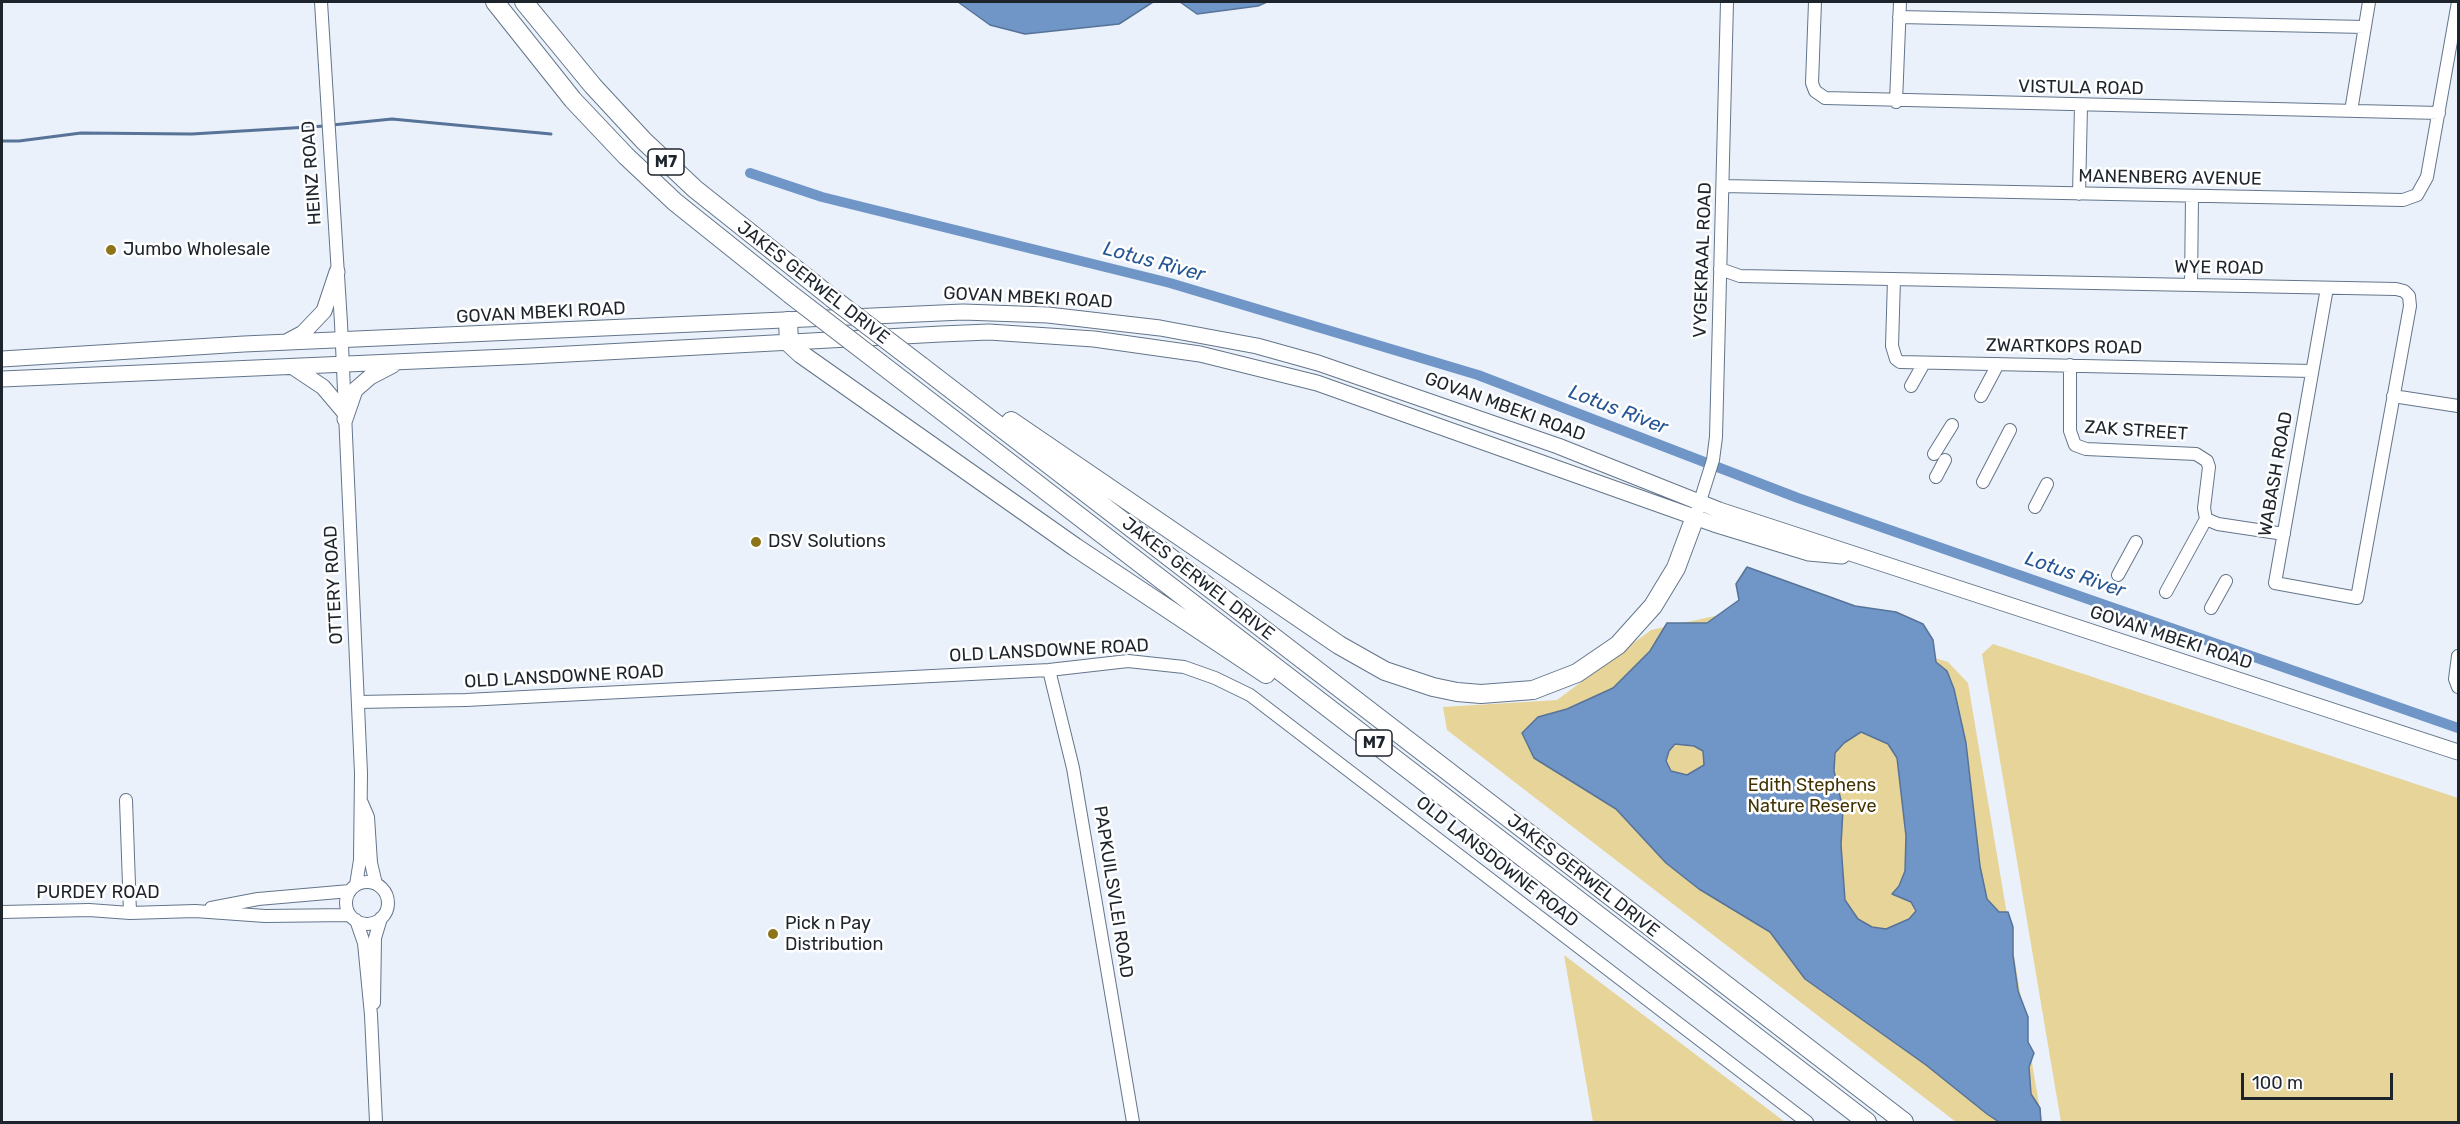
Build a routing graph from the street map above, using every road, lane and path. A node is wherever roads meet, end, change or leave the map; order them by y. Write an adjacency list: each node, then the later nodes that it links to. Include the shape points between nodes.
1 (321, 2): 20 (street, HEINZ ROAD)
2 (495, 2): 63 (highway, JAKES GERWEL DRIVE / M7, bridge, via 573,100 675,202)
3 (524, 2): 35 (highway, JAKES GERWEL DRIVE / M7, bridge, via 593,86 695,189)
4 (1727, 2): 16 (street, VYGEKRAAL ROAD)
5 (1815, 2): 12 (street, VISTULA ROAD, via 1815,91 1825,98)
6 (1900, 2): 9 (street)
7 (2369, 2): 10 (street)
8 (2458, 2): 11 (street, MANENBERG AVENUE)
9 (1899, 17): 10 (street); 12 (street)
10 (2365, 27): 14 (street)
11 (2454, 54): 15 (street, MANENBERG AVENUE)
12 (1896, 102): 13 (street, VISTULA ROAD)
13 (2081, 106): 14 (street, VISTULA ROAD); 17 (street)
14 (2351, 111): 15 (street, VISTULA ROAD)
15 (2439, 113): 18 (street, MANENBERG AVENUE, via 2425,184 2410,198 2394,201)
16 (1723, 186): 17 (street, MANENBERG AVENUE); 19 (street, VYGEKRAAL ROAD)
17 (2079, 194): 18 (street, MANENBERG AVENUE)
18 (2192, 196): 22 (street)
19 (1720, 269): 21 (street, WYE ROAD, via 1740,276); 49 (street, VYGEKRAAL ROAD, via 1711,466)
20 (336, 272): 25 (street, HEINZ ROAD); 27 (main road, via 329,302 318,320 303,333)
21 (1894, 279): 22 (street, WYE ROAD); 30 (street, ZWARTKOPS ROAD, via 1893,350 1900,362)
22 (2191, 285): 23 (street, WYE ROAD)
23 (2327, 288): 36 (street, WABASH ROAD); 40 (street, WYE ROAD, via 2396,289 2409,296)
24 (788, 321): 25 (main road, GOVAN MBEKI ROAD); 26 (highway); 49 (main road, GOVAN MBEKI ROAD, via 992,313 1096,319 1204,335 1308,360 1558,446)
25 (342, 342): 27 (main road, GOVAN MBEKI ROAD); 32 (street, HEINZ ROAD)
26 (789, 343): 29 (main road, GOVAN MBEKI ROAD); 49 (main road, GOVAN MBEKI ROAD, via 989,333 1094,339 1176,350 1317,383); 63 (highway, via 1075,547)
27 (279, 344): 28 (main road, GOVAN MBEKI ROAD)
28 (2, 359)
29 (398, 362): 32 (main road, GOVAN MBEKI ROAD); 42 (main road, via 361,384)
30 (1924, 363): 31 (street, ZWARTKOPS ROAD); 38 (street)
31 (1998, 364): 33 (street, ZWARTKOPS ROAD); 39 (street)
32 (343, 365): 34 (main road, GOVAN MBEKI ROAD); 42 (street, OTTERY ROAD)
33 (2070, 365): 36 (street, ZWARTKOPS ROAD); 50 (street, ZAK STREET, via 2070,431 2075,445 2202,457 2207,461 2209,474)
34 (293, 367): 37 (main road, GOVAN MBEKI ROAD); 42 (main road, via 323,387)
35 (927, 370): 49 (highway, via 1001,414 1338,645 1385,671 1457,692 1533,690 1577,673 1618,645 1653,606 1676,568); 78 (highway, JAKES GERWEL DRIVE / M7)
36 (2312, 371): 51 (street, WABASH ROAD)
37 (2, 379)
38 (1911, 386)
39 (1981, 396)
40 (2393, 396): 41 (street); 56 (street, WYE ROAD)
41 (2458, 406)
42 (345, 416): 61 (street, OTTERY ROAD)
43 (1952, 425): 45 (street)
44 (2010, 430): 46 (street)
45 (1936, 477)
46 (1983, 482)
47 (2048, 484): 48 (street)
48 (2035, 507)
49 (1698, 510): 62 (main road, GOVAN MBEKI ROAD, via 1809,553 1871,560)
50 (2206, 519): 51 (street); 55 (street)
51 (2283, 534): 56 (street, WABASH ROAD, via 2275,583)
52 (2136, 542): 53 (street)
53 (2118, 575)
54 (2226, 581): 57 (street)
55 (2166, 592)
56 (2357, 598)
57 (2211, 608)
58 (2458, 656): 60 (street)
59 (1049, 670): 61 (street, OLD LANSDOWNE ROAD); 75 (street, PAPKUILSVLEI ROAD, via 1074,768); 76 (street, OLD LANSDOWNE ROAD, via 1128,661 1164,663 1208,675 1250,695)
60 (2458, 687)
61 (358, 702): 65 (street, OTTERY ROAD)
62 (2458, 752)
63 (1395, 759): 77 (highway, JAKES GERWEL DRIVE / M7)
64 (126, 800): 70 (street)
65 (362, 803): 66 (street, OTTERY ROAD, via 368,817); 67 (street, OTTERY ROAD, via 360,860)
66 (376, 884): 67 (street, via 369,882); 72 (street, via 388,900)
67 (353, 888): 68 (street, PURDEY ROAD); 71 (street, via 347,907)
68 (195, 911): 70 (street, PURDEY ROAD); 71 (street, PURDEY ROAD)
69 (2, 912): 70 (street, PURDEY ROAD)
70 (130, 913)
71 (353, 918): 72 (street, via 369,924); 73 (street, via 364,943)
72 (381, 918): 73 (street, via 375,938 376,997)
73 (371, 1016): 74 (street)
74 (376, 1122)
75 (1133, 1122)
76 (1807, 1122)
77 (1867, 1122)
78 (1904, 1122)

